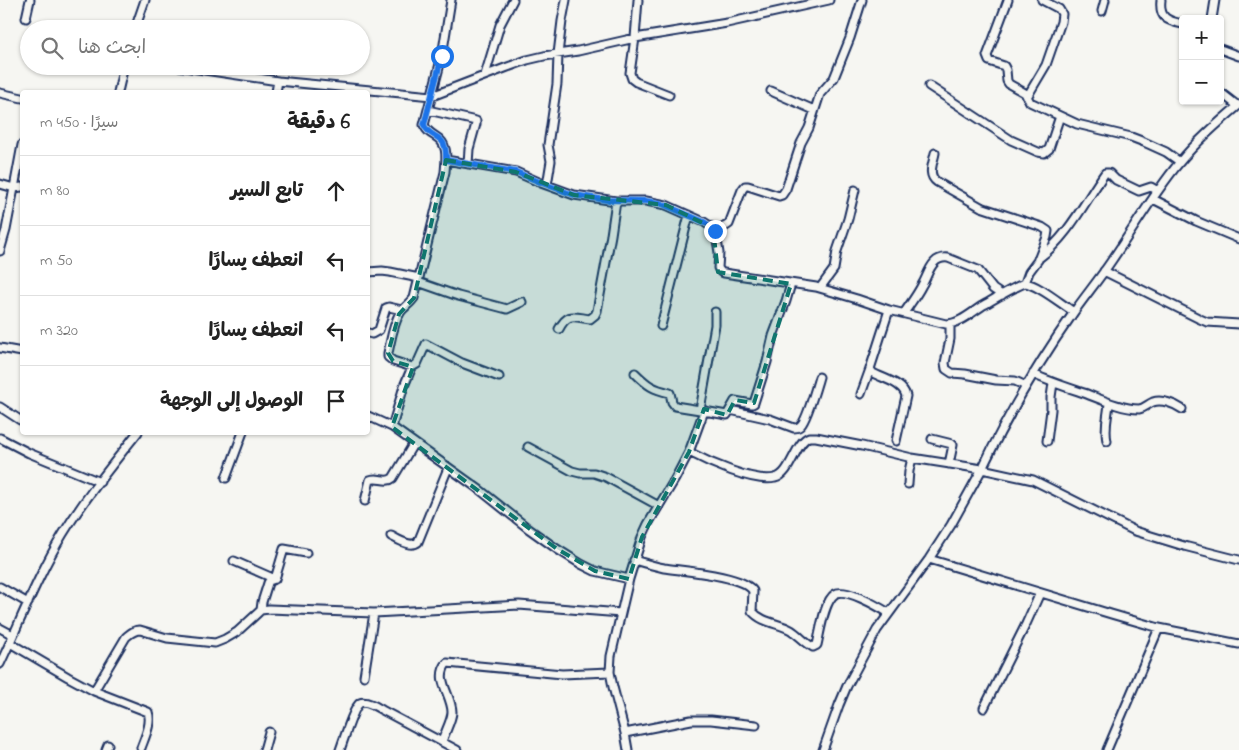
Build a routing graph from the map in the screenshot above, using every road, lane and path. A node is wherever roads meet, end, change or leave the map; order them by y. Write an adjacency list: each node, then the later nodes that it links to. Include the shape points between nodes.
1 (30, 0): 16 (street)
2 (145, 0): 17 (street)
3 (451, 0): 33 (street)
4 (513, 0): 25 (street, via 500,25)
5 (566, 0): 21 (street)
6 (638, 0): 19 (street)
7 (829, 0): 19 (street, via 728,23)
8 (862, 0): 39 (street, via 834,78 820,94)
9 (1008, 0): 35 (street, via 987,56 989,62 1004,66 1009,84)
10 (1042, 0): 35 (street, via 1062,14 1046,65)
11 (1105, 0): 14 (street)
12 (1161, 0): 18 (street, via 1164,17)
13 (1215, 0): 15 (street)
14 (1102, 11)
15 (1213, 15)
16 (26, 18)
17 (138, 20)
18 (1179, 23)
19 (635, 38): 21 (street); 34 (street, via 632,79)
20 (1224, 50): 22 (street)
21 (558, 54): 25 (street, via 527,60); 47 (street)
22 (1239, 56)
23 (122, 75): 28 (street)
24 (238, 75): 26 (street)
25 (485, 75): 33 (street)
26 (278, 81): 29 (street); 33 (street)
27 (929, 86): 40 (street, via 1011,140 1038,152 1044,153 1049,149)
28 (118, 90)
29 (276, 90)
30 (771, 91): 39 (street)
31 (0, 93): 36 (street)
32 (1224, 95): 37 (street)
33 (432, 96): 38 (street)
34 (669, 96)
35 (1027, 97): 40 (street, via 1030,102)
36 (20, 98)
37 (1239, 106): 44 (street)
38 (428, 110): 43 (street, via 424,125 443,142); 45 (street, via 476,121)
39 (814, 110): 55 (street, via 784,192 779,196 746,186 728,224)
40 (1060, 116): 44 (street, via 1085,127 1144,142)
41 (935, 153): 58 (street, via 931,175 937,182 981,207 1048,231)
42 (20, 156): 49 (street)
43 (446, 160): 45 (street); 61 (street)
44 (1180, 162): 51 (street)
45 (468, 164): 47 (street, via 516,172)
46 (0, 184): 49 (street)
47 (547, 185): 53 (street, via 574,195)
48 (20, 187): 49 (street)
49 (14, 188): 57 (street)
50 (855, 190): 64 (street, via 834,269)
51 (1158, 192): 52 (street); 58 (street, via 1151,188 1139,190 1106,173 1064,235)
52 (1152, 199): 56 (street); 59 (street)
53 (616, 201): 54 (street, via 654,202); 75 (street, via 597,311 590,319 567,318)
54 (689, 215): 55 (street); 74 (street)
55 (714, 230): 63 (street, via 721,272)
56 (1239, 239)
57 (0, 251)
58 (1038, 260): 62 (street)
59 (1104, 271): 70 (street); 73 (street, via 1207,322)
60 (370, 272): 61 (street, via 390,272)
61 (418, 280): 66 (street, via 507,309); 67 (street, via 412,302)
62 (1025, 283): 65 (street); 70 (street)
63 (791, 284): 64 (street); 92 (street, via 754,403 737,400)
64 (820, 288): 68 (street)
65 (1002, 295): 71 (street, via 992,289 978,270 944,257 930,268 922,287); 72 (street)
66 (522, 302)
67 (402, 310): 76 (street, via 386,308 379,330); 79 (street, via 394,327 388,357 393,362)
68 (889, 310): 71 (street); 80 (street)
69 (714, 312): 91 (street, via 715,325)
70 (1074, 312): 82 (street)
71 (904, 313): 72 (street)
72 (950, 324): 86 (street, via 945,363 948,371 1015,381)
73 (1239, 324)
74 (661, 326)
75 (559, 330)
76 (370, 334)
77 (0, 348): 78 (street)
78 (20, 352)
79 (412, 367): 83 (street, via 417,364 426,344); 95 (street)
80 (870, 369): 87 (street); 101 (street, via 906,392)
81 (635, 373): 91 (street, via 648,386 670,393 673,405)
82 (1033, 374): 85 (street); 86 (street)
83 (499, 377)
84 (819, 377): 92 (street, via 806,416 798,428)
85 (1053, 383): 88 (street); 102 (street)
86 (1026, 386): 109 (street)
87 (861, 394)
88 (1108, 403): 90 (street, via 1142,409 1151,402 1160,401); 100 (street)
89 (0, 408): 94 (street)
90 (1182, 408)
91 (702, 410): 92 (street, via 727,415); 105 (street)
92 (730, 410)
93 (370, 417): 95 (street)
94 (20, 420)
95 (392, 427): 103 (street)
96 (136, 435): 111 (street)
97 (242, 435): 110 (street)
98 (0, 438): 111 (street)
99 (932, 440): 107 (street, via 953,445)
100 (1107, 440)
101 (896, 441)
102 (1047, 441)
103 (414, 442): 108 (street); 113 (street, via 393,478 370,480)
104 (528, 447): 114 (street, via 572,471 606,477)
105 (690, 452): 106 (street, via 733,471 768,479 784,472 803,441 810,437); 114 (street)
106 (912, 458): 107 (street); 112 (street)
107 (948, 464): 109 (street)
108 (448, 468): 115 (street, via 418,542 412,545); 122 (street, via 557,549 595,571)
109 (982, 469): 117 (street); 119 (street, via 1033,480 1135,531)
110 (226, 478)
111 (100, 482): 125 (street, via 63,535)
112 (908, 484)
113 (365, 501)
114 (660, 506): 118 (street, via 642,536)
115 (391, 536)
116 (306, 553): 121 (street, via 284,550)
117 (930, 559): 124 (street); 129 (street)
118 (634, 560): 122 (street); 129 (street, via 749,585 753,590 754,614 792,631 814,647 824,611 835,594 865,600)
119 (1239, 560)
120 (234, 561): 121 (street)
121 (275, 579): 126 (street, via 268,583)
122 (629, 579): 128 (street)
123 (0, 587): 125 (street)
124 (1040, 593): 131 (street); 140 (street)
125 (28, 603): 132 (street)
126 (261, 610): 127 (street); 139 (street, via 237,632 215,644 167,638 140,630 132,632)
127 (374, 613): 128 (street, via 518,605); 138 (street)
128 (621, 613): 137 (street)
129 (888, 613): 150 (street, via 847,686)
130 (0, 628): 132 (street)
131 (1159, 628): 134 (street); 151 (street)
132 (14, 635): 133 (street)
133 (10, 643): 135 (street); 139 (street)
134 (1239, 644)
135 (2, 654): 136 (street)
136 (0, 664)
137 (610, 672): 143 (street); 144 (street, via 562,674 447,663 442,679 452,713)
138 (364, 676)
139 (94, 691): 145 (street, via 148,712 150,722)
140 (984, 708)
141 (756, 725): 143 (street, via 691,720)
142 (269, 732): 146 (street)
143 (625, 733): 149 (street)
144 (442, 742): 147 (street, via 372,705 361,703 354,712); 148 (street)
145 (141, 748)
146 (264, 750)
147 (340, 750)
148 (457, 750)
149 (628, 750)
150 (823, 750)
151 (1107, 750)

